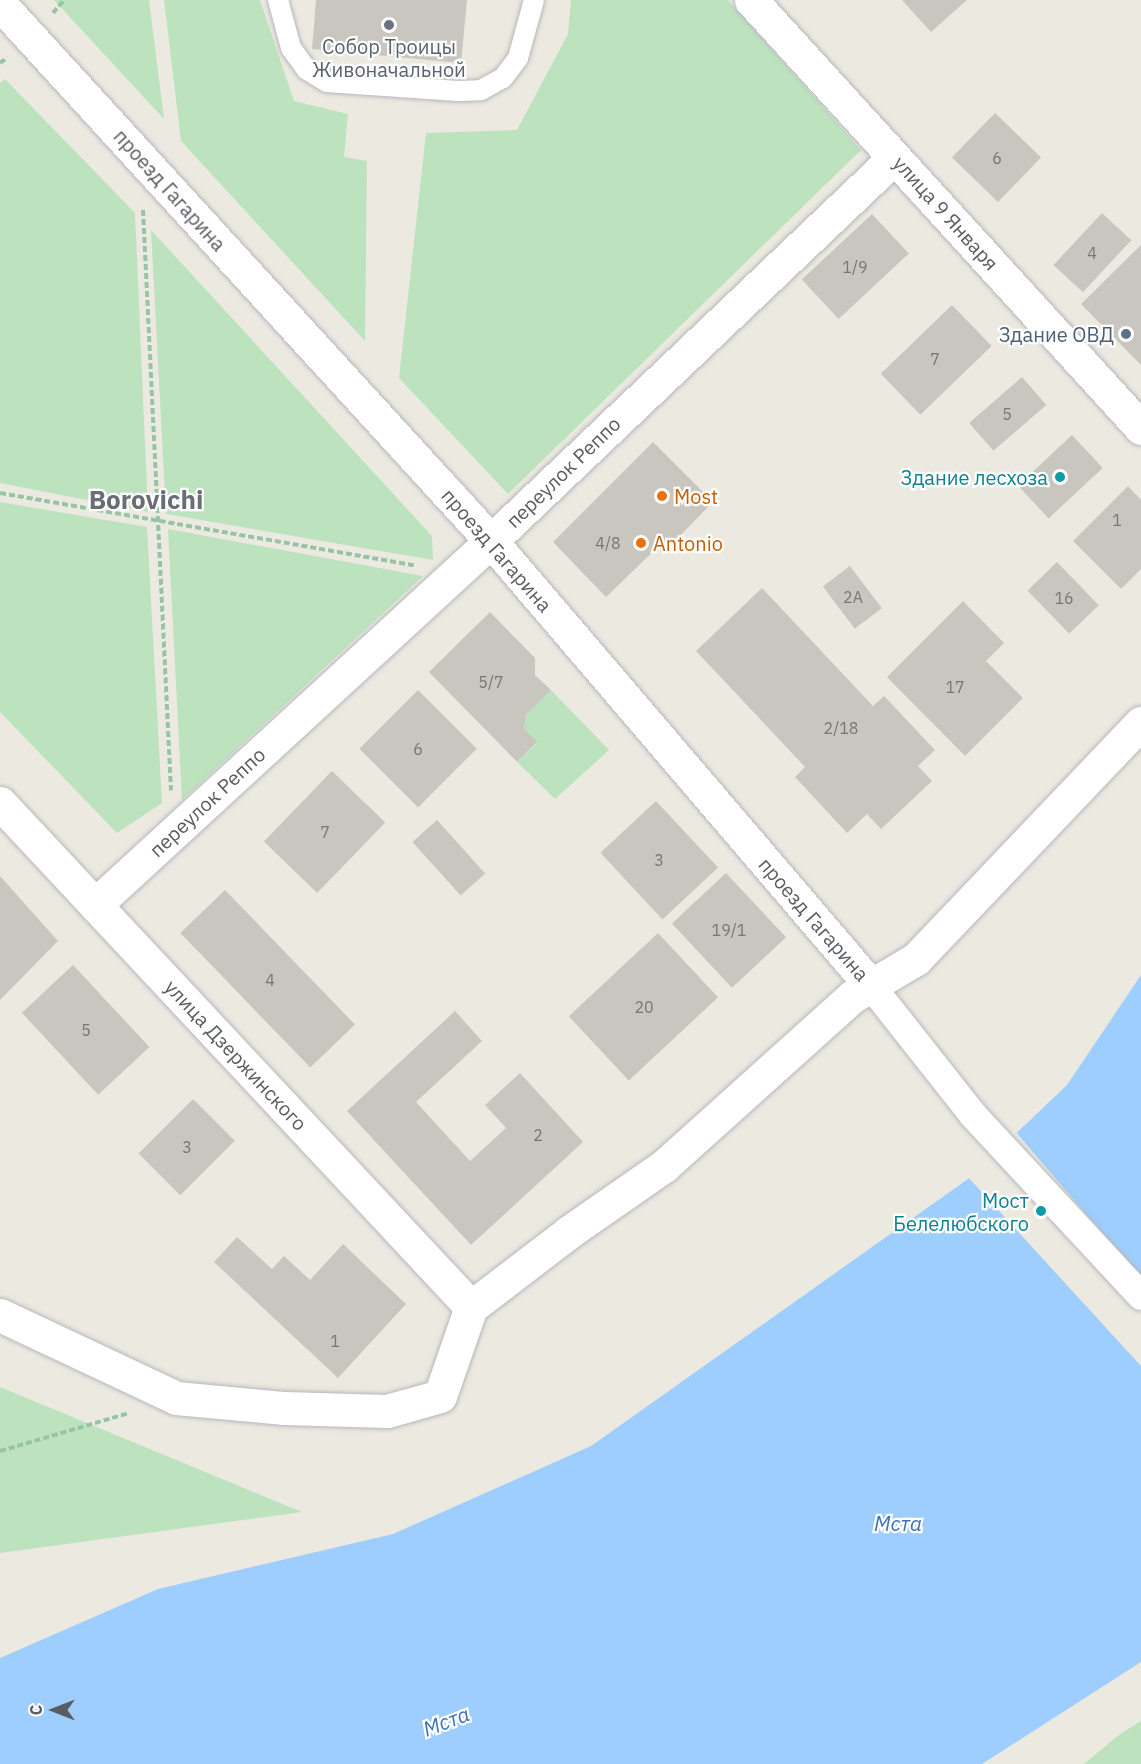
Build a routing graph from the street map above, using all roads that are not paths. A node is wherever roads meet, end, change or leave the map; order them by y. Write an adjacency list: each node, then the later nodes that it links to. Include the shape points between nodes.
1 (278, 0): 2 (lane, via 291,48 307,70 327,82 458,91 481,90 503,78 518,58)
2 (534, 0)
3 (751, 0): 5 (street, улица 9 Января)
4 (0, 4): 7 (street, проезд Гагарина)
5 (895, 157): 6 (street, улица 9 Января); 7 (street, переулок Реппо)
6 (1141, 428)
7 (490, 541): 10 (street, переулок Реппо); 11 (street, проезд Гагарина)
8 (1141, 723): 11 (street, via 916,959)
9 (0, 802): 10 (street, улица Дзержинского)
10 (95, 904): 13 (street, улица Дзержинского)
11 (872, 987): 12 (street, проезд Гагарина, via 973,1115); 13 (street, via 852,997 664,1166)
12 (1141, 1296)
13 (471, 1307): 14 (street, via 441,1396 387,1411 283,1408 176,1398)
14 (0, 1315)

